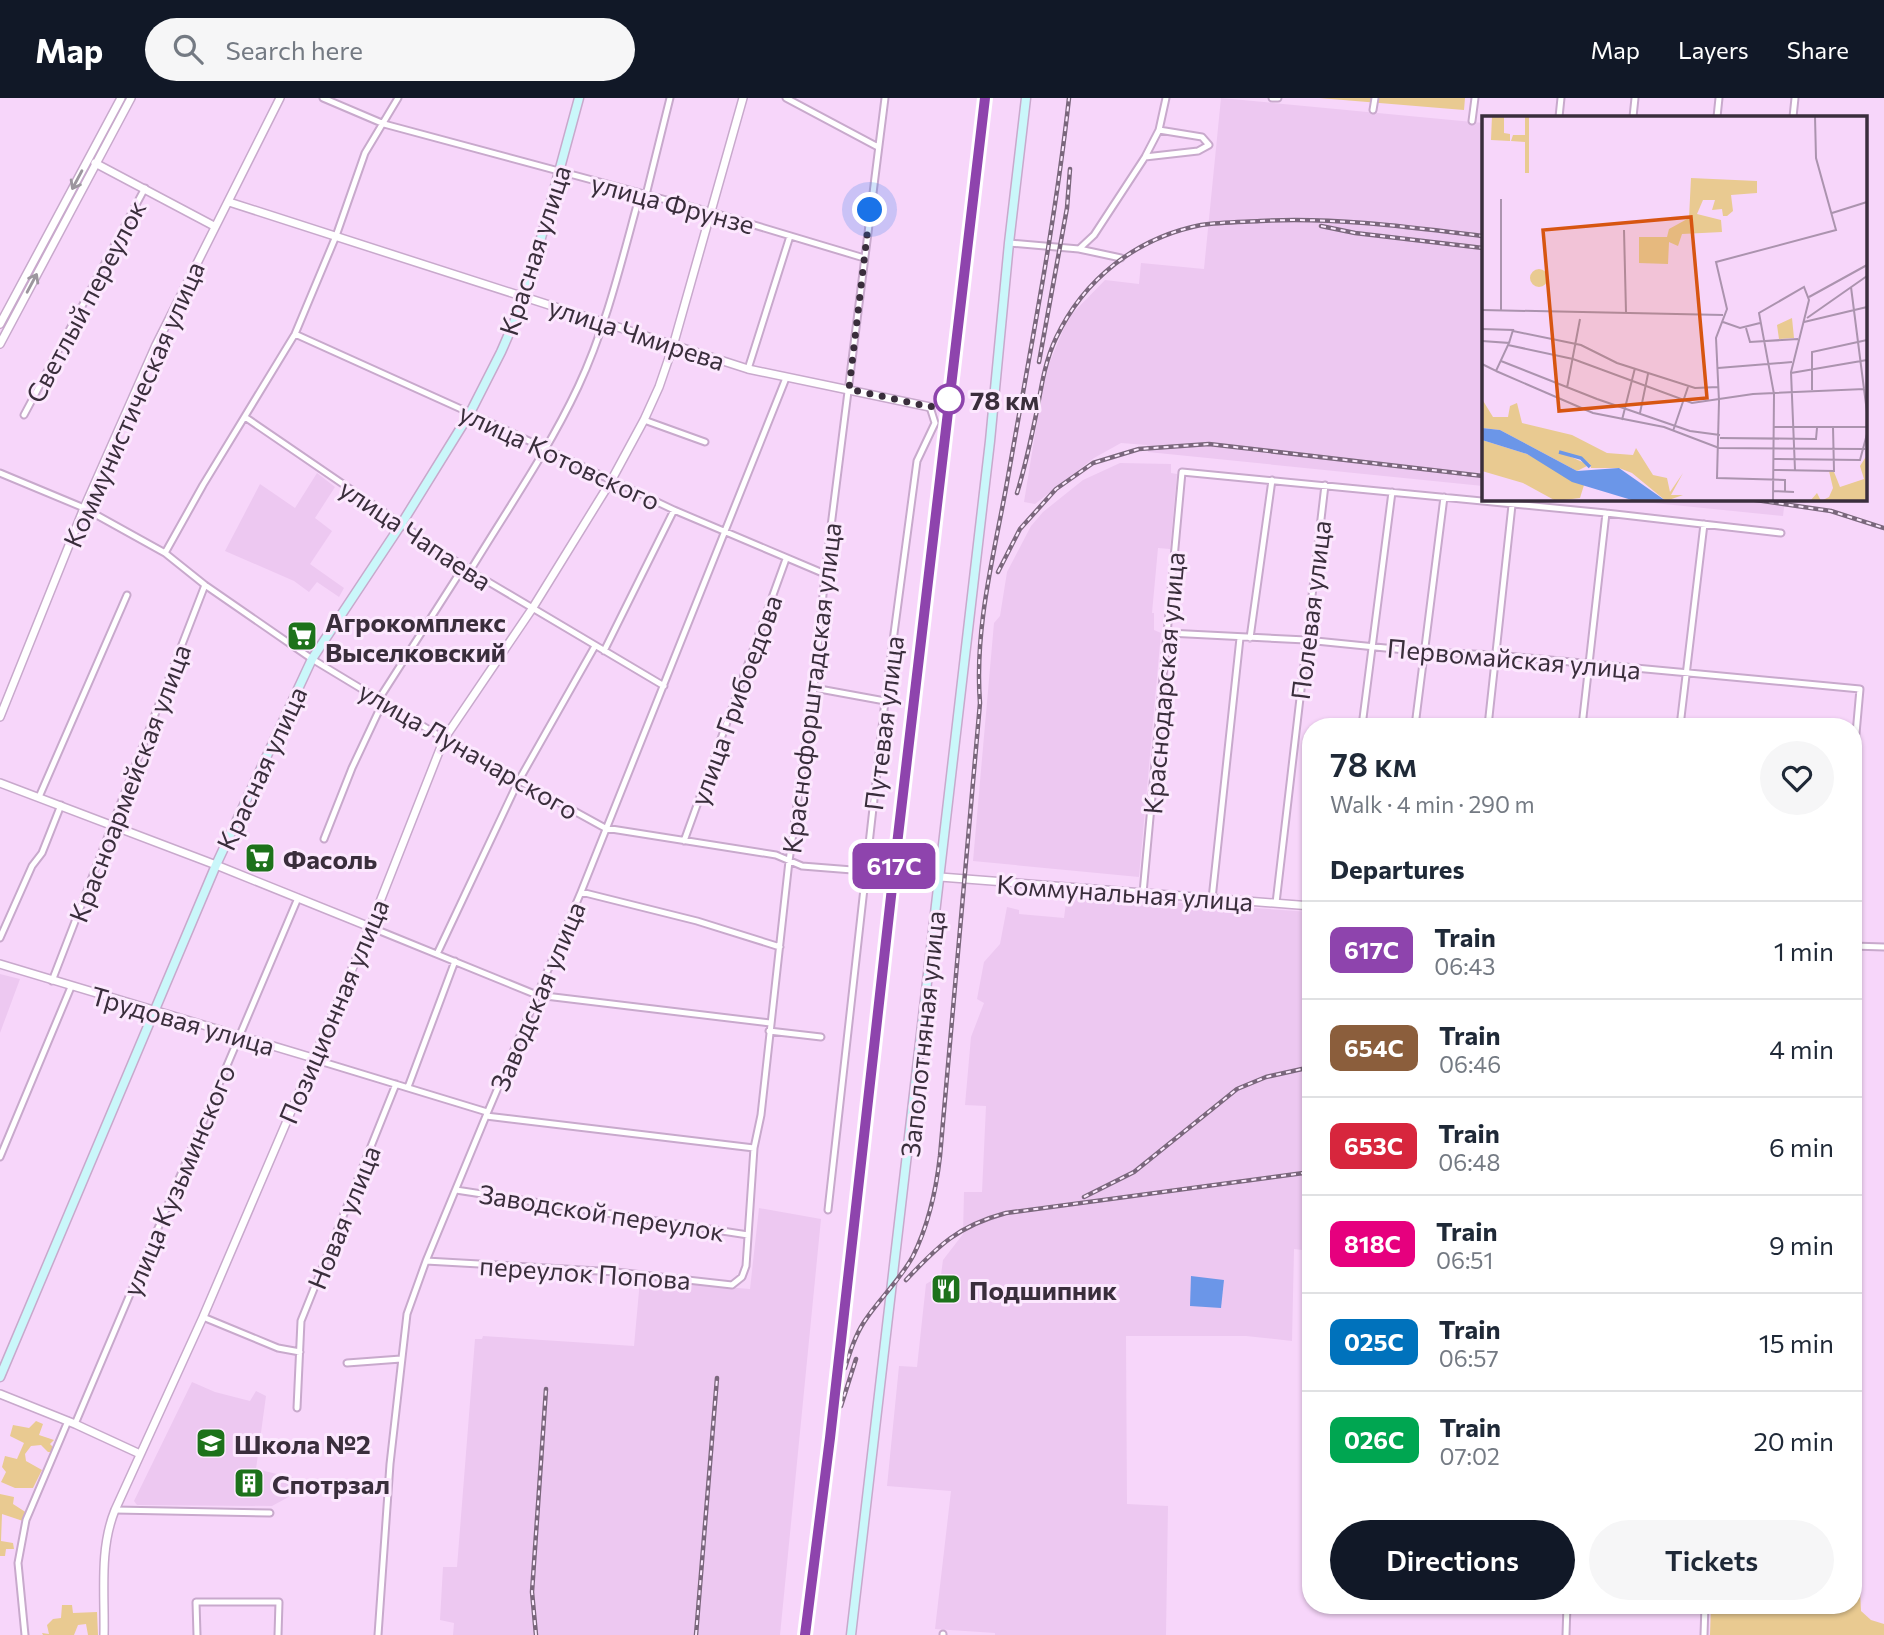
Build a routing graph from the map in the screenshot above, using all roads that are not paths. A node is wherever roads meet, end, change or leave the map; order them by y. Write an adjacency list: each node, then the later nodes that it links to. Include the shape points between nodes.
1 (121, 98): 31 (street)
2 (131, 98): 32 (street)
3 (280, 98): 36 (street, Коммунистическая улица)
4 (323, 98): 27 (street, улица Фрунзе)
5 (398, 98): 27 (street)
6 (579, 98): 33 (main road, Красная улица)
7 (670, 98): 35 (street)
8 (743, 98): 37 (street, Позиционная улица)
9 (786, 98): 29 (street)
10 (885, 98): 29 (street, Краснофорштадская улица)
11 (1026, 98): 41 (main road, Заполотняная улица)
12 (1166, 98): 28 (street)
13 (1272, 98): 14 (street)
14 (1278, 98)
15 (1375, 98): 21 (street)
16 (1475, 98): 26 (street)
17 (1561, 98): 22 (street)
18 (1635, 98): 23 (street)
19 (1719, 98): 24 (street)
20 (1794, 98): 25 (street)
21 (1374, 110)
22 (1559, 116)
23 (1633, 116)
24 (1717, 116)
25 (1793, 116)
26 (1472, 121)
27 (384, 124): 33 (street, улица Фрунзе); 39 (street, via 365,153)
28 (1159, 130): 30 (street); 30 (street, via 1202,137 1209,145 1198,151)
29 (878, 147): 43 (street, Краснофорштадская улица)
30 (1145, 158): 42 (street, via 1094,235)
31 (88, 159): 32 (street); 47 (street, one-way to 47)
32 (96, 164): 34 (street); 49 (street, one-way to 32)
33 (560, 173): 35 (street, улица Фрунзе); 45 (main road, Красная улица)
34 (145, 188): 38 (street); 56 (street, Светлый переулок)
35 (643, 195): 37 (street, улица Фрунзе); 46 (street)
36 (229, 202): 38 (street, Коммунистическая улица); 39 (street, улица Чмирева)
37 (711, 212): 40 (street, улица Фрунзе); 50 (street, Позиционная улица)
38 (214, 226): 68 (street, Коммунистическая улица)
39 (336, 236): 45 (street, улица Чмирева); 48 (street)
40 (790, 236): 43 (street, улица Фрунзе); 51 (street)
41 (1009, 243): 42 (street); 117 (main road, Заполотняная улица)
42 (1079, 249): 44 (street)
43 (864, 258): 53 (street, Краснофорштадская улица)
44 (1121, 258)
45 (524, 297): 46 (street, улица Чмирева); 55 (main road, Красная улица)
46 (604, 323): 50 (street, улица Чмирева); 60 (street, via 578,387)
47 (0, 324)
48 (295, 334): 55 (street, улица Котовского); 57 (street)
49 (0, 344)
50 (673, 346): 51 (street, улица Чмирева); 58 (street, Позиционная улица)
51 (748, 369): 52 (street, улица Чмирева)
52 (786, 378): 53 (street, улица Чмирева); 73 (street, Заводская улица)
53 (849, 389): 54 (street, улица Чмирева); 78 (street, Краснофорштадская улица)
54 (930, 407): 97 (street, Путевая улица, via 934,424 917,461)
55 (470, 413): 60 (street, улица Котовского); 71 (main road, Красная улица)
56 (24, 415)
57 (245, 417): 71 (street, улица Чапаева); 75 (street)
58 (644, 420): 59 (street); 63 (street, Позиционная улица)
59 (705, 442)
60 (545, 448): 63 (street, улица Котовского); 77 (street)
61 (0, 473): 68 (street, улица Луначарского)
62 (1272, 480): 64 (street); 82 (street, Краснодарская улица, via 1182,472); 84 (street)
63 (611, 481): 69 (street, улица Котовского); 81 (street, Позиционная улица)
64 (1325, 485): 65 (street); 85 (street, Полевая улица)
65 (1392, 492): 66 (street); 87 (street)
66 (1444, 497): 67 (street); 89 (street)
67 (1513, 505): 70 (street); 90 (street)
68 (84, 508): 75 (street, улица Луначарского); 98 (street, Коммунистическая улица)
69 (674, 510): 73 (street, улица Котовского); 88 (street)
70 (1606, 513): 72 (street); 92 (street)
71 (402, 523): 77 (street, улица Чапаева); 91 (main road, Красная улица)
72 (1704, 524): 74 (street); 93 (street)
73 (725, 532): 76 (street, улица Котовского); 94 (street, Заводская улица)
74 (1781, 533)
75 (165, 553): 79 (street, улица Луначарского)
76 (786, 559): 78 (street, улица Котовского); 113 (street, улица Грибоедова)
77 (467, 568): 81 (street, улица Чапаева); 96 (street)
78 (825, 573): 95 (street, Краснофорштадская улица)
79 (205, 585): 91 (street, улица Луначарского); 110 (street, Красноармейская улица)
80 (127, 595): 108 (street)
81 (532, 609): 86 (street, улица Чапаева); 105 (street, Позиционная улица)
82 (1168, 633): 83 (street, Первомайская улица); 119 (street, Краснодарская улица)
83 (1240, 638): 84 (street, Первомайская улица); 121 (street)
84 (1250, 638): 85 (street, Первомайская улица)
85 (1306, 640): 87 (street, Первомайская улица); 122 (street, Полевая улица)
86 (596, 646): 88 (street, улица Чапаева); 106 (street)
87 (1372, 646): 89 (street, Первомайская улица); 99 (street)
88 (604, 651): 94 (street, улица Чапаева)
89 (1424, 652): 90 (street, Первомайская улица); 100 (street)
90 (1496, 655): 92 (street, Первомайская улица); 101 (street)
91 (312, 659): 96 (street, улица Луначарского); 115 (main road, Красная улица)
92 (1588, 665): 93 (street, Первомайская улица); 102 (street)
93 (1686, 672): 103 (street); 104 (street, Первомайская улица, via 1860,689)
94 (664, 686): 111 (street, Заводская улица)
95 (814, 688): 97 (street); 114 (street, Краснофорштадская улица)
96 (381, 700): 105 (street, улица Луначарского); 112 (street)
97 (885, 701): 116 (street, Путевая улица)
98 (0, 717)
99 (1363, 718)
100 (1416, 718)
101 (1489, 718)
102 (1583, 718)
103 (1681, 718)
104 (1857, 718)
105 (444, 739): 106 (street, улица Луначарского); 124 (street, Позиционная улица)
106 (518, 782): 111 (street, улица Луначарского); 129 (street)
107 (0, 783): 108 (street)
108 (39, 796): 109 (street)
109 (61, 805): 110 (street); 125 (street)
110 (113, 826): 115 (street); 132 (street, Красноармейская улица)
111 (605, 828): 113 (street, улица Луначарского); 118 (street, Заводская улица)
112 (324, 839)
113 (684, 841): 114 (street, улица Луначарского)
114 (789, 860): 116 (street, улица Луначарского, via 802,866); 127 (street, Краснофорштадская улица)
115 (216, 865): 120 (street); 135 (main road, Красная улица)
116 (865, 871): 147 (street, Путевая улица)
117 (940, 877): 119 (street, Коммунальная улица); 169 (main road, Заполотняная улица)
118 (581, 892): 127 (street); 134 (street, Заводская улица)
119 (1143, 893): 121 (street, Коммунальная улица)
120 (298, 898): 124 (street); 138 (street, улица Кузьминского)
121 (1212, 899): 122 (street, Коммунальная улица)
122 (1276, 903): 123 (street, Коммунальная улица)
123 (1302, 905)
124 (370, 927): 129 (street); 140 (street, Позиционная улица)
125 (0, 938)
126 (1862, 946): 128 (street)
127 (779, 947): 136 (street, Краснофорштадская улица)
128 (1884, 947)
129 (437, 954): 130 (street)
130 (455, 961): 134 (street); 142 (street)
131 (0, 964): 132 (street, Трудовая улица)
132 (52, 981): 133 (street, Трудовая улица)
133 (71, 988): 135 (street, Трудовая улица); 145 (street)
134 (537, 995): 136 (street); 143 (street, Заводская улица)
135 (155, 1012): 138 (street, Трудовая улица); 155 (main road, Красная улица)
136 (770, 1023): 137 (street, Краснофорштадская улица)
137 (769, 1031): 139 (street); 144 (street, Краснофорштадская улица)
138 (239, 1037): 140 (street, Трудовая улица); 158 (street, улица Кузьминского)
139 (821, 1037)
140 (313, 1058): 141 (street, Трудовая улица); 151 (street, Позиционная улица)
141 (397, 1084): 142 (street, Трудовая улица); 152 (street, Новая улица, via 302,1321)
142 (408, 1087): 143 (street, Трудовая улица)
143 (486, 1114): 144 (street, Трудовая улица); 146 (street, Заводская улица)
144 (754, 1148): 148 (street, Краснофорштадская улица)
145 (0, 1157)
146 (456, 1189): 148 (street, Заводской переулок); 149 (street, Заводская улица)
147 (828, 1210)
148 (748, 1235): 150 (street, Краснофорштадская улица)
149 (426, 1261): 150 (street, переулок Попова, via 616,1272 732,1285); 153 (street, Заводская улица, via 407,1314)
150 (742, 1277)
151 (203, 1317): 152 (street, via 278,1348); 159 (street, Позиционная улица)
152 (300, 1352): 157 (street, Новая улица)
153 (401, 1359): 154 (street); 168 (street, Заводская улица)
154 (347, 1363)
155 (0, 1377)
156 (0, 1394): 158 (street)
157 (296, 1408)
158 (72, 1422): 159 (street); 164 (street, улица Кузьминского, via 26,1520 18,1563)
159 (140, 1454): 160 (street, Позиционная улица)
160 (115, 1510): 161 (street); 165 (street, Позиционная улица, via 105,1551)
161 (270, 1513)
162 (1567, 1614): 170 (street)
163 (1705, 1614): 171 (street)
164 (25, 1635)
165 (104, 1635)
166 (197, 1635): 167 (street, via 196,1602 234,1601 279,1602)
167 (278, 1635)
168 (378, 1635)
169 (851, 1635)
170 (1566, 1635)
171 (1704, 1635)

